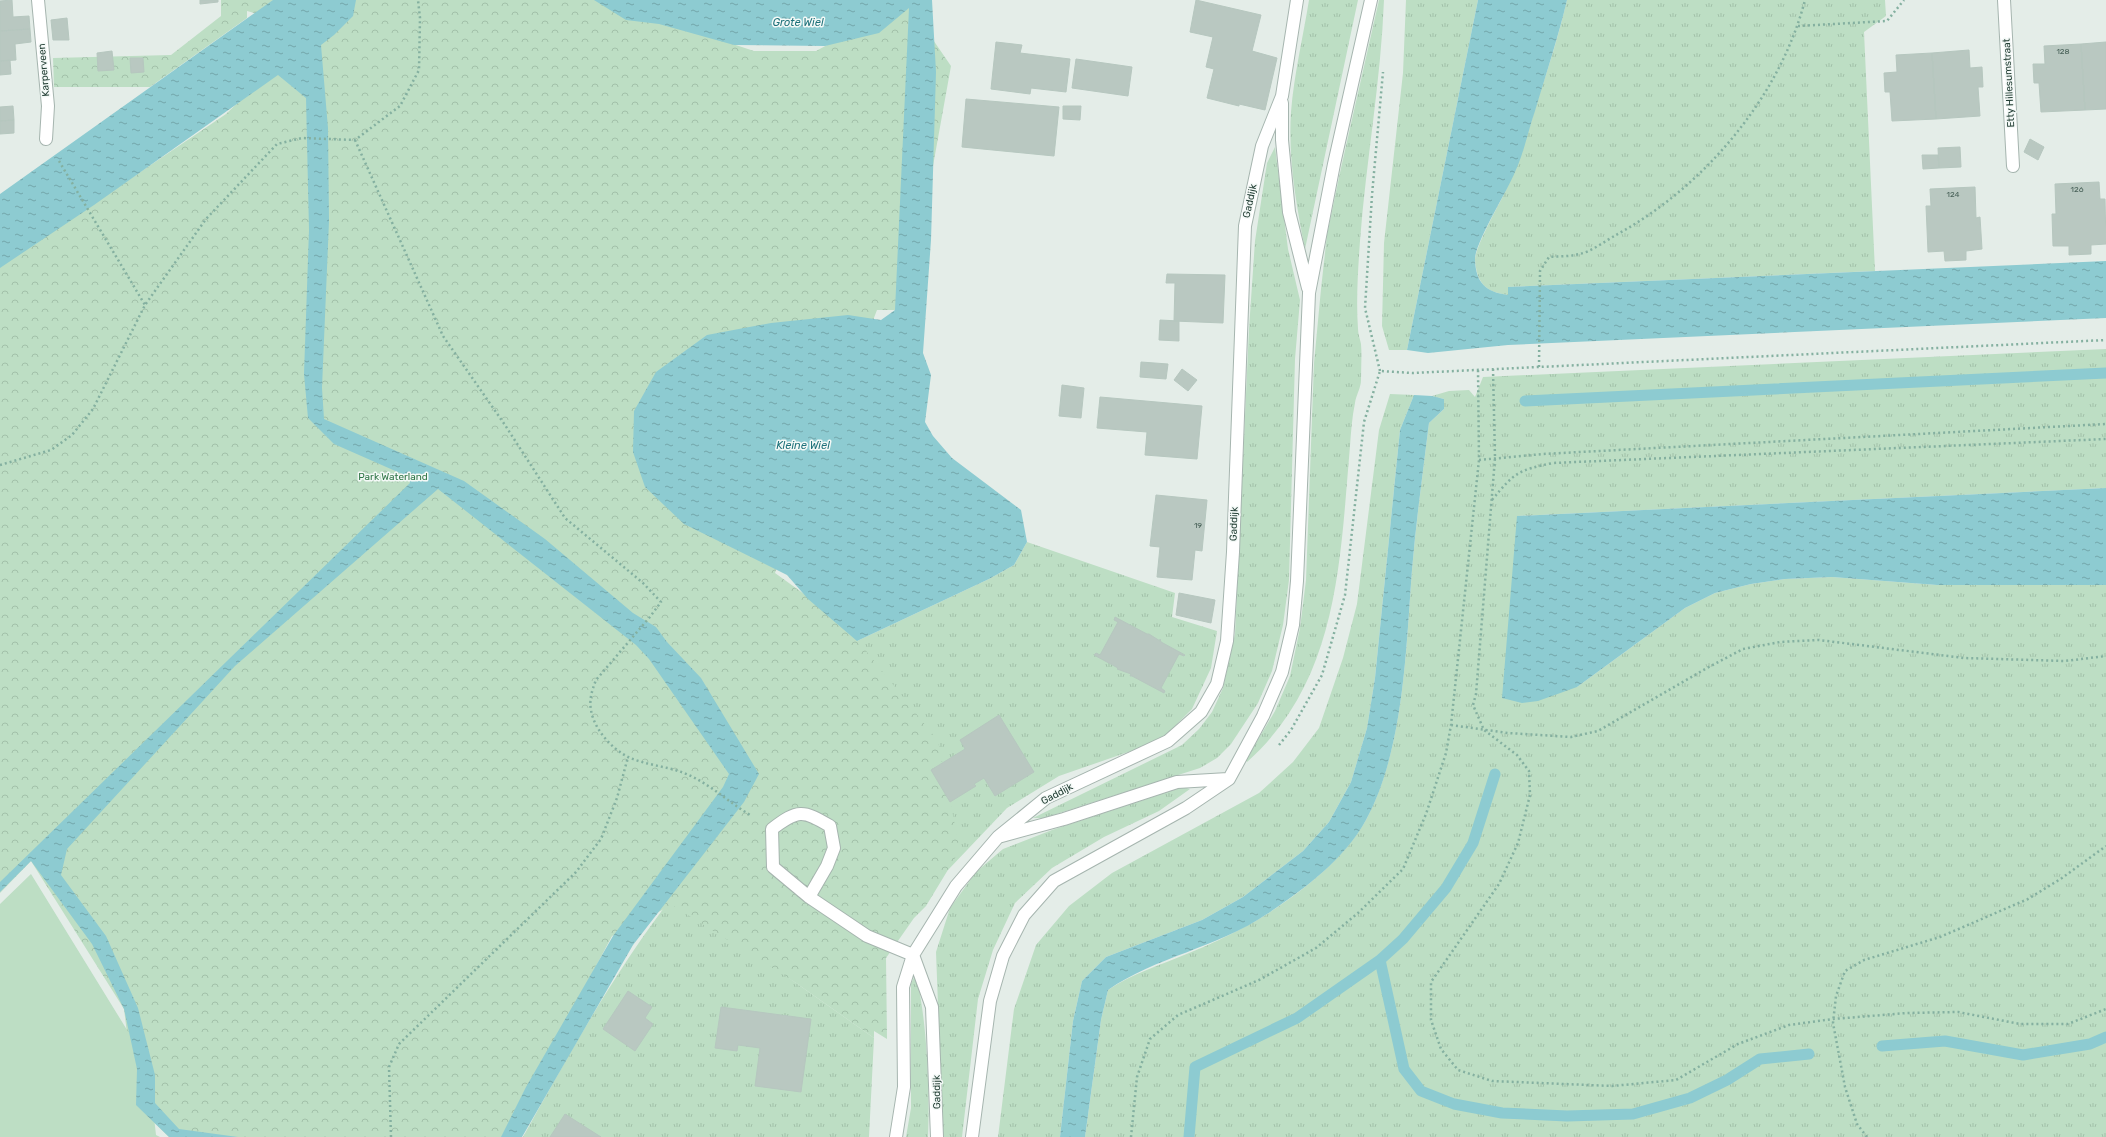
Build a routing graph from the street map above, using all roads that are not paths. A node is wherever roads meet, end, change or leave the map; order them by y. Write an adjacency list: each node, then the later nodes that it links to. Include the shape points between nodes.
1 (38, 0): 6 (street, Karperveen, via 48,106)
2 (1297, 0): 5 (street, Gaddijk)
3 (1371, 0): 8 (street, Gaddijk, via 1334,164)
4 (2004, 0): 7 (street, Etty Hillesumstraat)
5 (1282, 96): 8 (street, Gaddijk, via 1282,140 1289,212); 10 (street, Gaddijk, via 1262,146 1245,226 1233,552 1226,641 1217,684 1201,712 1168,741 1046,798)
6 (46, 139)
7 (2014, 166)
8 (1309, 293): 9 (street, Gaddijk, via 1293,625 1282,672 1263,716)
9 (1229, 779): 10 (street, via 1177,782 1064,819); 15 (street, Gaddijk, via 1186,808 1054,882 1024,915 1003,956 990,1001)
10 (998, 837): 12 (street, Gaddijk, via 956,886)
11 (809, 897): 11 (street, via 834,848 830,826 809,814 789,816 772,829 773,867); 12 (street, via 867,936)
12 (913, 955): 13 (street, Gaddijk, via 903,987 904,1087); 14 (street, Gaddijk, via 932,1007)
13 (896, 1137)
14 (937, 1137)
15 (972, 1137)

